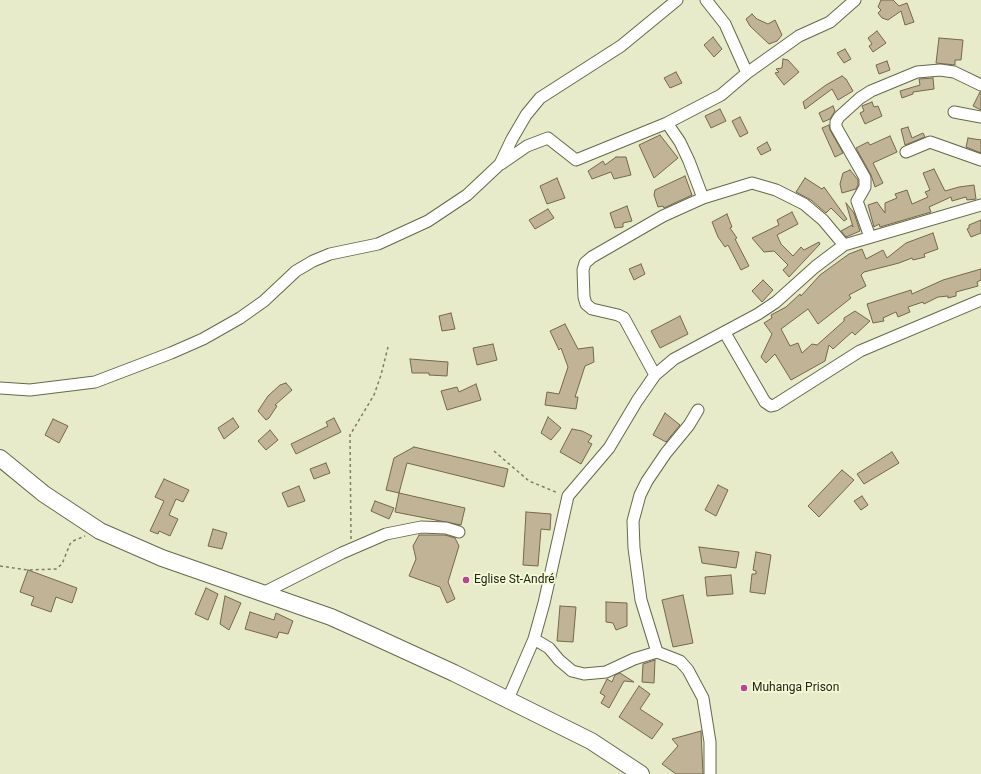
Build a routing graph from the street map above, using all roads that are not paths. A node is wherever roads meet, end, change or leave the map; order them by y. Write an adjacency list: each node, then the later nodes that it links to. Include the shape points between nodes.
1 (677, 0): 11 (street, via 621,46 540,98 526,115)
2 (706, 0): 4 (street, via 725,24)
3 (855, 0): 4 (street, via 830,22 799,36)
4 (747, 73): 8 (street, via 721,95)
5 (981, 85): 14 (street, via 954,72 917,72 871,91 839,117 836,127 865,178 865,187 857,201)
6 (954, 112): 7 (street)
7 (981, 117)
8 (667, 123): 11 (street, via 576,160 548,138 527,146); 12 (street, via 686,155)
9 (906, 152): 10 (street, via 930,142)
10 (981, 160)
11 (500, 164): 19 (street, via 467,195 428,221 378,244 330,254 313,261 296,271 246,314 203,339 95,382 30,390)
12 (702, 198): 15 (street, via 746,184 758,183 804,204 823,220); 18 (street, via 646,225 592,257 584,266 586,304 592,309 624,318)
13 (981, 205): 14 (street)
14 (870, 237): 15 (street)
15 (844, 245): 17 (street, via 815,266 776,302)
16 (981, 300): 17 (street, via 860,351 771,406 764,402)
17 (725, 333): 18 (street, via 674,359)
18 (655, 375): 24 (street, via 609,448 568,496)
19 (0, 388)
20 (698, 410): 25 (street, via 647,481 640,495 634,520 634,548 641,600)
21 (0, 458): 23 (highway, via 44,494 100,531 162,558)
22 (459, 532): 23 (street, via 446,528 421,527 386,534)
23 (263, 593): 26 (highway, via 331,617)
24 (534, 639): 25 (street, via 546,645 572,671 584,674 606,672); 26 (street)
25 (657, 652): 28 (street, via 680,661 688,670 703,698 710,742)
26 (508, 699): 27 (highway, via 591,741)
27 (641, 774)
28 (710, 774)

